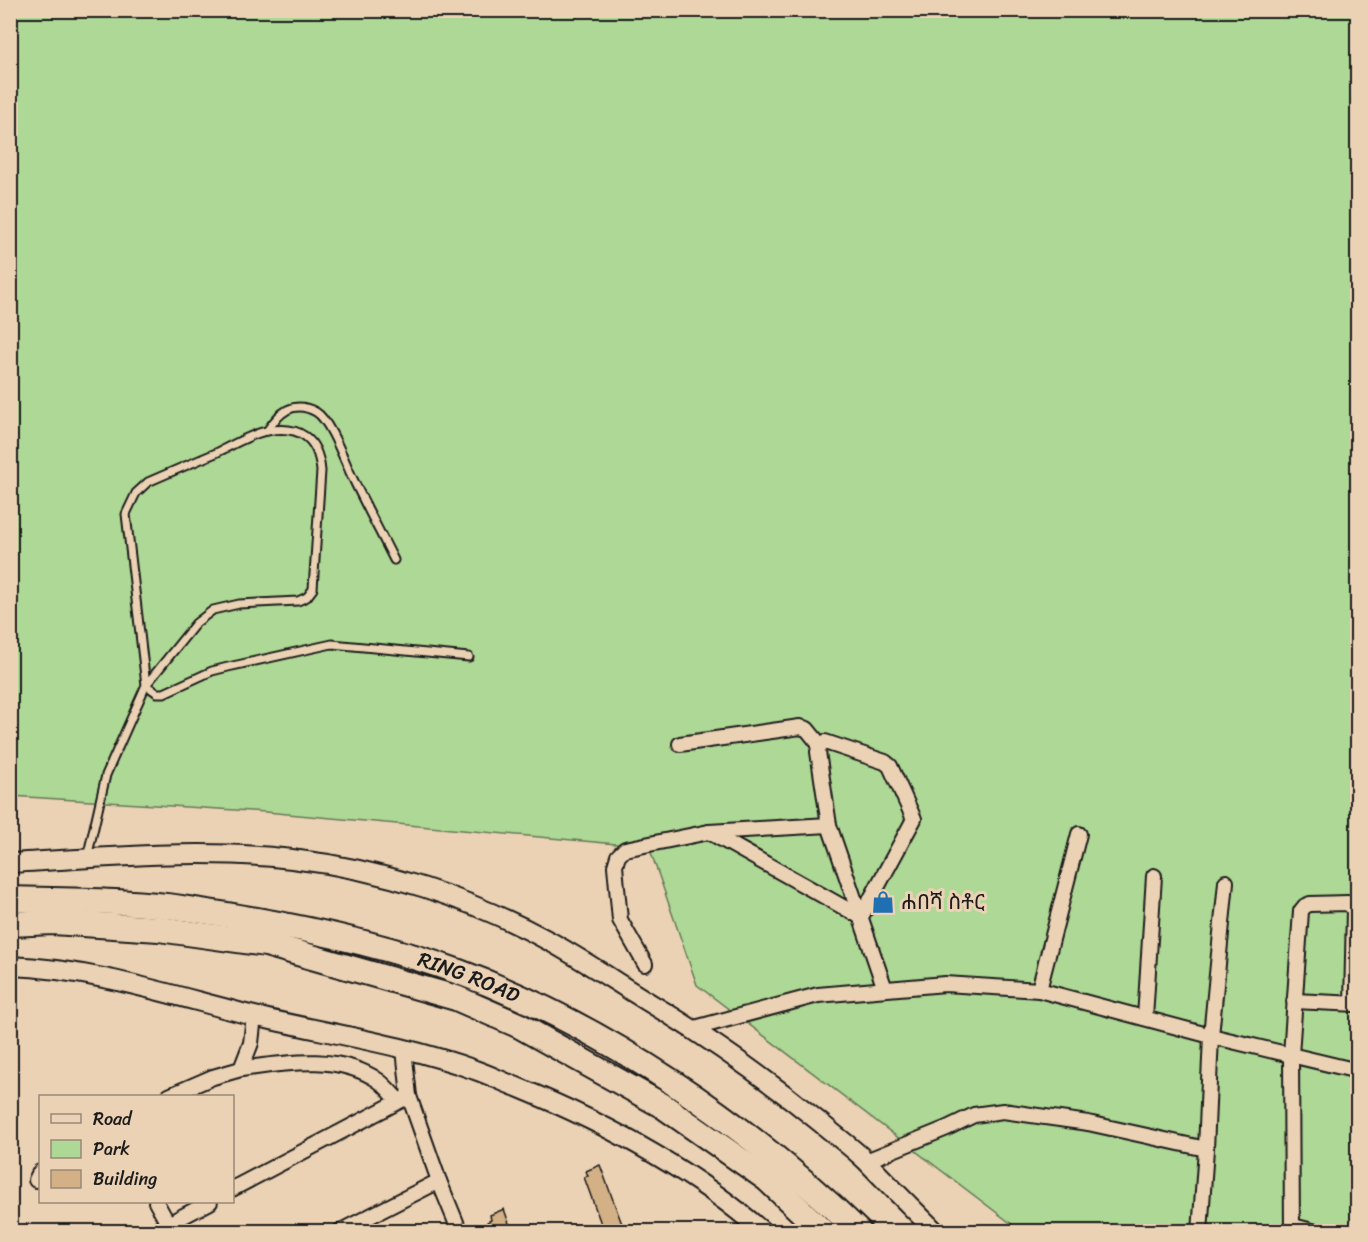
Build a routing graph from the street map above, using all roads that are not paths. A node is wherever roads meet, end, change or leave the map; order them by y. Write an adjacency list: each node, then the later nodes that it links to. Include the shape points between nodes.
1 (267, 431): 2 (lane, via 287,409 318,413 332,433); 4 (lane, via 148,482 129,506 126,514); 4 (lane, via 305,435 320,457 313,590 298,601 239,604 213,610 196,623)
2 (394, 560)
3 (469, 657): 4 (lane, via 332,644 212,671 164,693)
4 (146, 685): 10 (lane, via 106,775)
5 (680, 744): 6 (street, via 800,727 807,729)
6 (820, 745): 7 (street); 15 (street, via 825,742 885,762 914,819)
7 (829, 825): 8 (street); 15 (street)
8 (709, 832): 15 (street); 17 (street, via 626,849 618,856 615,866 620,920)
9 (1079, 834): 20 (street)
10 (87, 858): 11 (main road); 25 (main road, via 254,855 353,868 414,884 479,908 548,941)
11 (10, 863)
12 (1154, 876): 24 (street)
13 (1226, 882): 26 (street)
14 (10, 899): 46 (highway, RING ROAD, via 187,908 316,932 460,973 536,1006 650,1068 755,1142)
15 (861, 917): 19 (street)
16 (10, 924): 45 (highway, RING ROAD, via 53,922 159,929 266,944 456,998 520,1026 663,1106 767,1179)
17 (645, 964)
18 (10, 966): 23 (main road, via 85,973)
19 (885, 989): 20 (street, via 945,984); 25 (street, via 818,995)
20 (1039, 990): 24 (street)
21 (1294, 1001): 22 (street); 22 (street, via 1301,911 1310,904 1348,903 1354,910); 28 (street)
22 (1355, 1004)
23 (254, 1016): 27 (main road); 29 (street, via 251,1043)
24 (1145, 1018): 26 (street)
25 (691, 1029): 34 (main road, via 763,1077)
26 (1211, 1036): 28 (street); 33 (street)
27 (404, 1049): 32 (street); 44 (main road, via 475,1070 606,1128 696,1180)
28 (1291, 1055): 30 (street); 40 (street)
29 (241, 1069): 31 (street); 32 (street, via 291,1062 338,1065 358,1070)
30 (1358, 1071)
31 (171, 1095)
32 (404, 1099): 35 (street); 36 (street)
33 (1206, 1149): 34 (street, via 1088,1123 1003,1111 974,1115); 48 (street)
34 (866, 1161): 47 (main road)
35 (439, 1182): 42 (street); 43 (street)
36 (234, 1189)
37 (157, 1203): 39 (street)
38 (208, 1203): 39 (street)
39 (170, 1228): 41 (street)
40 (1293, 1229): 49 (street)
41 (153, 1232)
42 (339, 1232)
43 (460, 1232)
44 (763, 1232)
45 (823, 1232)
46 (859, 1232)
47 (936, 1232)
48 (1200, 1232)
49 (1316, 1232)

